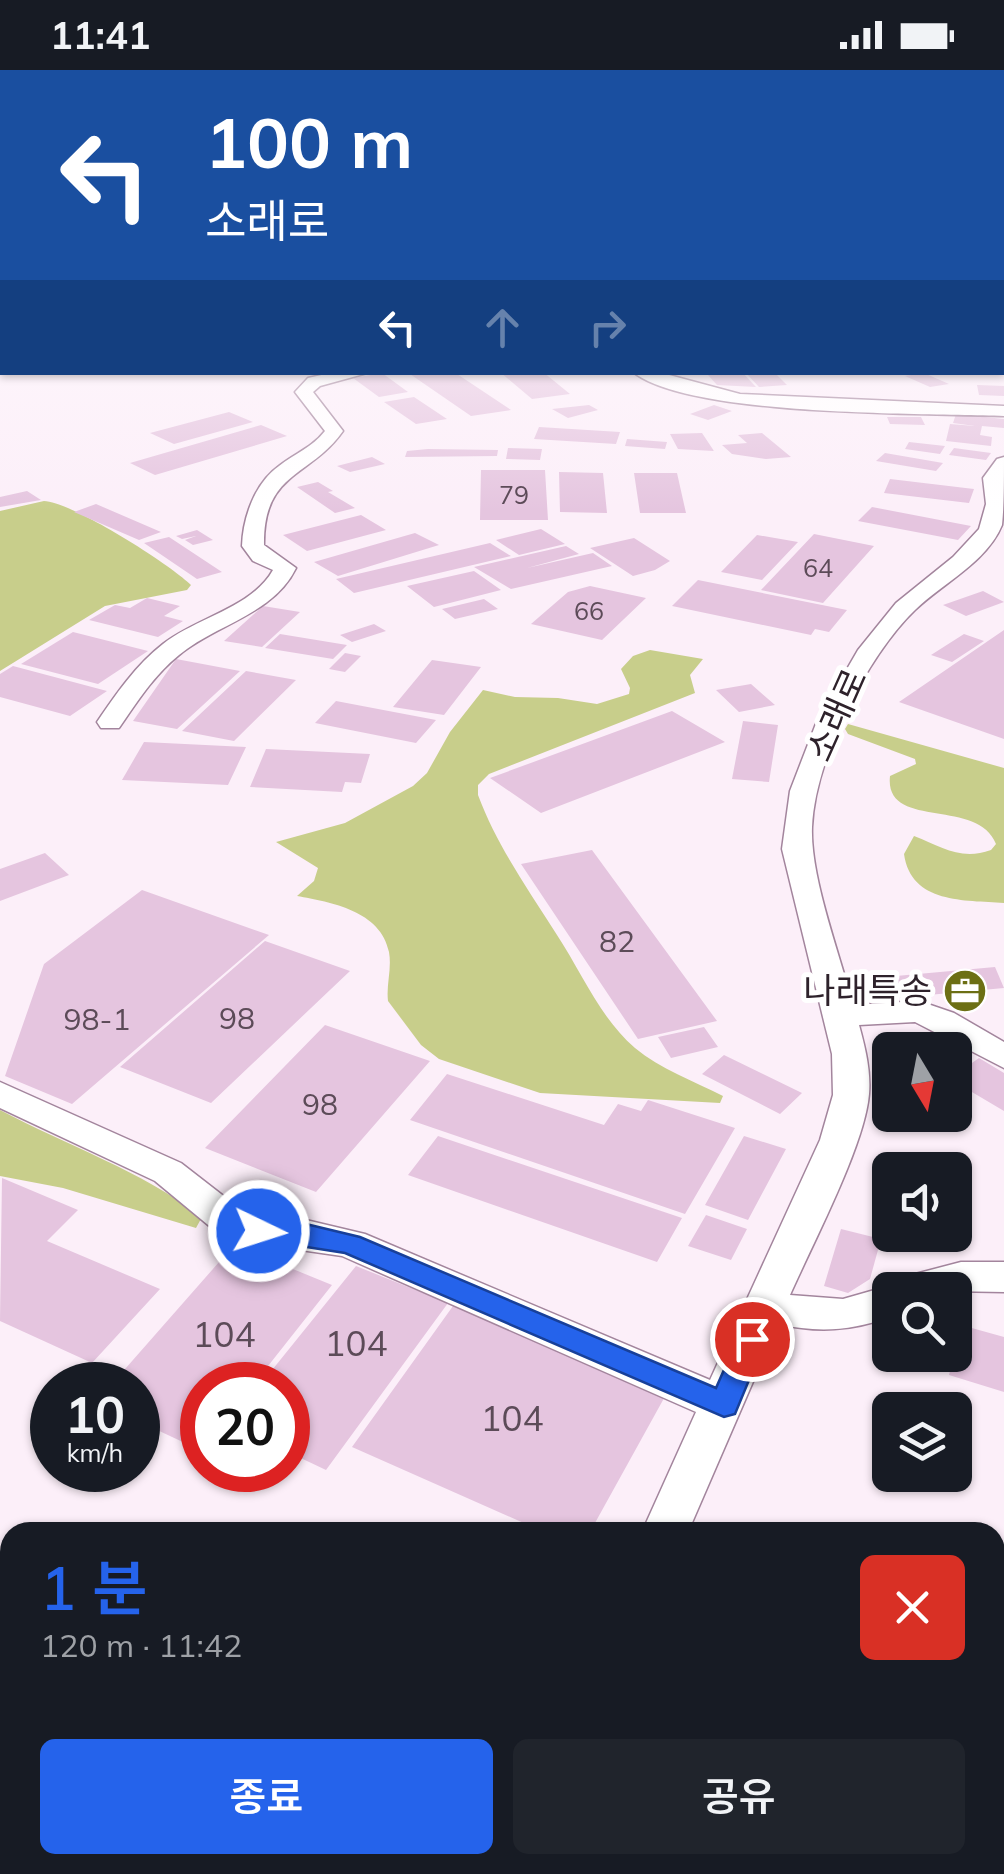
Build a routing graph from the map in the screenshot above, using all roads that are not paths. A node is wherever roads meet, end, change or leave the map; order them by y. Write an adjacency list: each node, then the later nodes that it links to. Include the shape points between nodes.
1 (348, 375): 6 (street, via 314,382 304,392 334,431 280,470 265,491 252,540 262,556 285,568 280,580 175,646)
2 (649, 375): 3 (street, via 740,399)
3 (1004, 411)
4 (1004, 463): 5 (street, 소래로, via 993,478)
5 (998, 524): 7 (street, 소래로, via 872,644 854,672 796,817 797,849)
6 (110, 722)
7 (840, 1016): 8 (street, via 919,1011); 12 (street, 소래로, via 851,1095)
8 (1004, 1056)
9 (0, 1094): 14 (street, via 168,1172 239,1229 350,1244)
10 (1004, 1276): 11 (street)
11 (972, 1277)
12 (766, 1306): 13 (street, via 820,1318); 14 (street, 소래로)
13 (872, 1308)
14 (724, 1405): 15 (street, 소래로)
15 (670, 1522)

